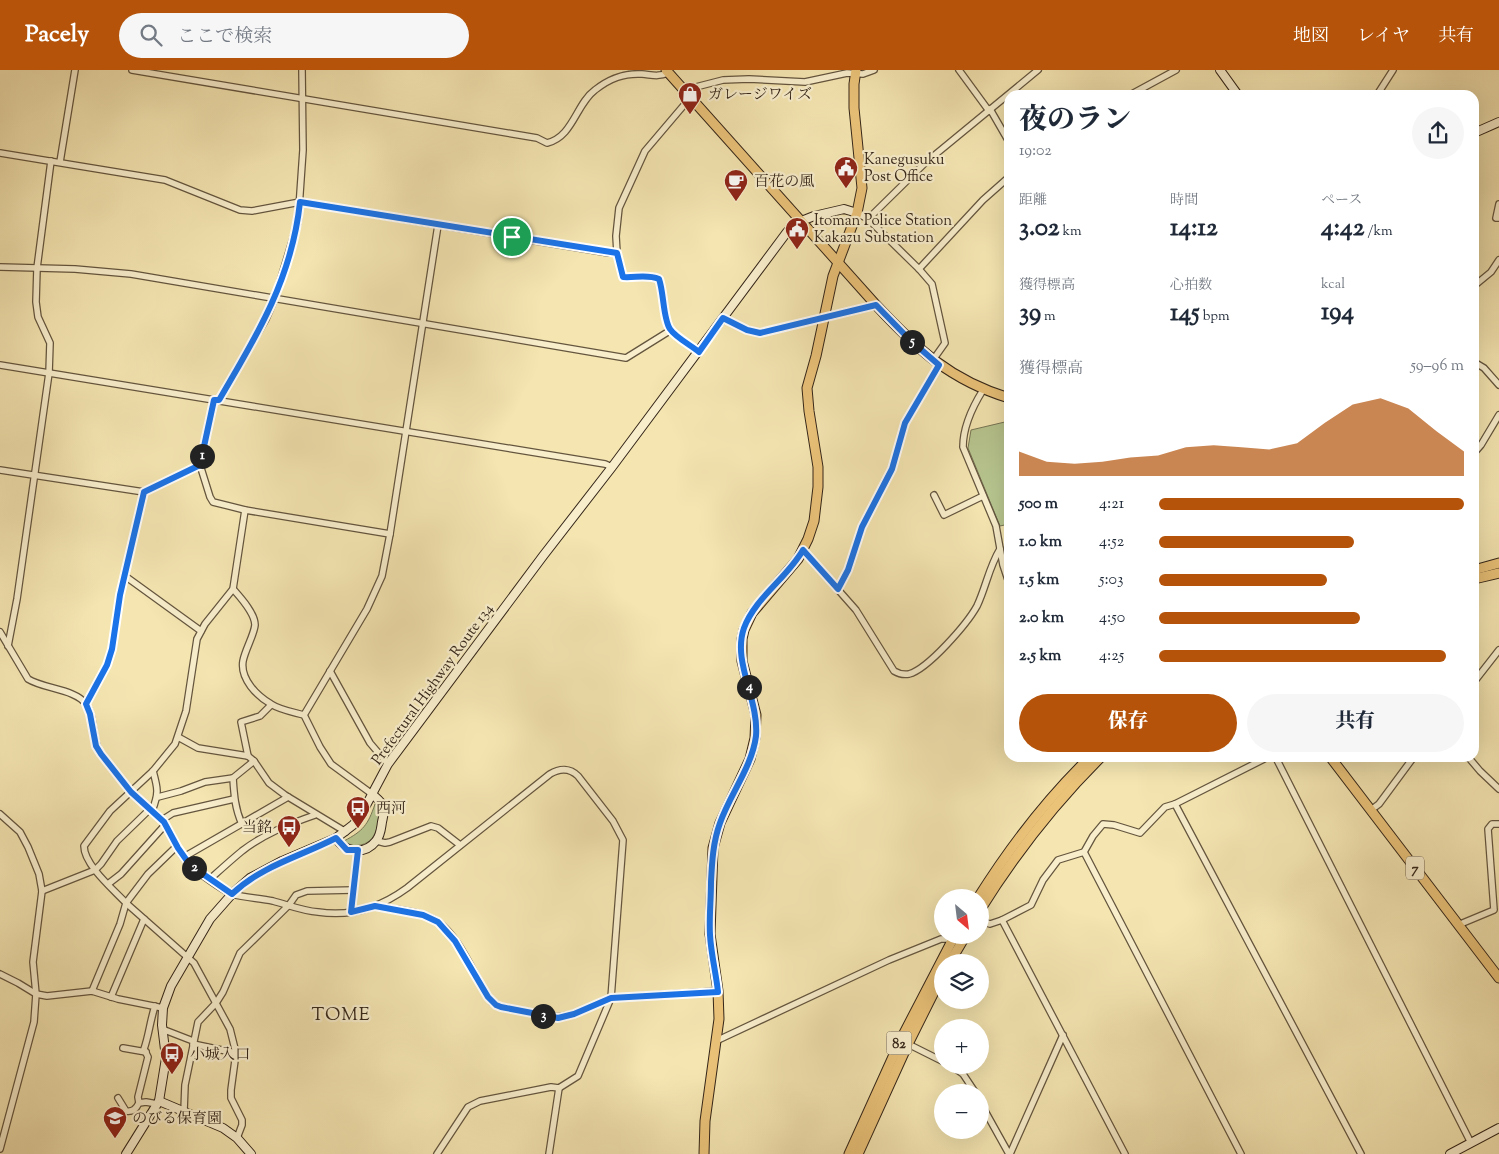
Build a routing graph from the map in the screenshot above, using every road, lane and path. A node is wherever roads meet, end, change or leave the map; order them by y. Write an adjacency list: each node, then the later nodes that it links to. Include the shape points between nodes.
1 (75, 70): 26 (street)
2 (132, 70): 19 (street)
3 (302, 70): 19 (street)
4 (874, 70): 11 (street, via 863,74)
5 (959, 70): 20 (street)
6 (1038, 70): 13 (street)
7 (1176, 70): 14 (street)
8 (1220, 70): 15 (main road)
9 (1393, 70): 16 (street)
10 (667, 72): 12 (main road); 19 (street, via 659,77 619,75 586,99 558,139 546,142)
11 (856, 72): 12 (street, via 805,82 723,80); 30 (main road, via 854,108 862,188)
12 (684, 90): 17 (main road)
13 (1014, 90)
14 (1139, 90)
15 (1234, 90)
16 (1380, 90)
17 (690, 98): 33 (main road); 35 (street, via 643,156 619,208)
18 (1004, 98): 20 (street)
19 (303, 100): 28 (street)
20 (989, 110): 23 (street); 31 (street, via 925,163)
21 (1499, 122): 22 (main road)
22 (1479, 131)
23 (1004, 134)
24 (0, 153): 25 (street)
25 (51, 161): 26 (street); 39 (street)
26 (60, 162): 28 (street, via 166,180 240,210 260,210)
27 (1004, 181): 40 (street)
28 (300, 202): 34 (street); 42 (street, via 294,241)
29 (1499, 204): 32 (street, via 1496,212 1496,218)
30 (857, 213): 31 (street); 33 (main road, via 844,209); 37 (main road)
31 (868, 218): 40 (street)
32 (1499, 218)
33 (801, 220): 37 (main road); 44 (main road, Prefectural Highway Route 134, via 787,232)
34 (438, 225): 35 (street); 46 (street)
35 (617, 253): 47 (street, via 623,277 659,279)
36 (1499, 260): 41 (street)
37 (837, 262): 43 (main road); 45 (main road)
38 (0, 267): 39 (street)
39 (37, 268): 42 (street, via 131,274); 52 (street, via 36,302 38,317 50,343)
40 (919, 269): 49 (street, via 932,284 945,343)
41 (1479, 282)
42 (275, 298): 46 (street); 56 (street, via 266,320)
43 (876, 305): 45 (street); 49 (main road)
44 (723, 318): 45 (street, via 760,333); 48 (main road, Prefectural Highway Route 134)
45 (823, 318): 70 (main road, via 807,388 819,477 814,520)
46 (423, 324): 47 (street, via 626,358); 58 (street)
47 (671, 330): 48 (street)
48 (699, 352): 61 (main road, Prefectural Highway Route 134)
49 (936, 363): 54 (main road); 78 (street, via 905,423 892,469 862,527)
50 (0, 365): 52 (street)
51 (1479, 365): 53 (street)
52 (49, 373): 56 (street); 63 (street)
53 (1499, 385)
54 (983, 390): 55 (main road); 66 (street, via 963,440)
55 (1004, 396)
56 (217, 400): 58 (street); 60 (street)
57 (1499, 415): 59 (street)
58 (406, 430): 61 (street, via 605,464); 68 (street)
59 (1479, 447)
60 (200, 465): 64 (street); 67 (street, via 214,502)
61 (612, 468): 98 (main road, Prefectural Highway Route 134)
62 (0, 470): 63 (street)
63 (35, 476): 64 (street); 81 (street)
64 (144, 492): 75 (street)
65 (934, 495): 66 (street, via 944,515)
66 (983, 496): 69 (street, via 996,526)
67 (245, 510): 68 (street); 77 (street)
68 (390, 534): 83 (street, via 382,576 367,609)
69 (1000, 549): 72 (street); 78 (street, via 970,618 923,668 908,674 894,672 863,620)
70 (803, 550): 78 (street); 145 (main road, via 752,613 742,639 742,661 756,715 756,732 750,759 720,823 713,848 710,934)
71 (1499, 564): 73 (main road)
72 (1004, 568)
73 (1479, 569)
74 (1499, 573): 76 (main road)
75 (125, 576): 79 (street); 85 (street, via 107,665)
76 (1479, 578)
77 (232, 589): 79 (street); 86 (street, via 253,616 255,625 242,669 252,689)
78 (838, 589)
79 (201, 631): 88 (street, via 194,648 186,711)
80 (0, 632): 81 (street)
81 (8, 646): 85 (street, via 28,679 71,694)
82 (1499, 650): 84 (street)
83 (330, 671): 87 (street); 98 (street, via 370,743)
84 (1479, 676)
85 (86, 704): 102 (street, via 96,746)
86 (272, 705): 87 (street); 89 (street, via 260,716 241,722)
87 (304, 715): 103 (street, via 331,764)
88 (178, 737): 89 (street, via 198,748); 99 (street)
89 (248, 756): 90 (street)
90 (254, 761): 100 (street); 105 (street, via 269,783)
91 (1085, 762): 126 (main road, via 1061,785 1025,830)
92 (1096, 762): 130 (main road, via 1032,834)
93 (1258, 762): 107 (street)
94 (1278, 762): 170 (street)
95 (1334, 762): 109 (main road, 7)
96 (1410, 762): 109 (street)
97 (1472, 762): 101 (street)
98 (388, 764): 103 (main road, Prefectural Highway Route 134)
99 (153, 771): 102 (street); 104 (street)
100 (233, 778): 104 (street, via 205,782); 106 (street)
101 (1499, 789)
102 (131, 792): 108 (street); 123 (street, via 110,811 84,846 85,856)
103 (372, 794): 115 (main road, Prefectural Highway Route 134, via 361,815); 117 (main road, via 384,808)
104 (158, 796): 108 (street)
105 (288, 797): 111 (street); 113 (street)
106 (234, 799): 112 (street, via 173,813); 113 (street)
107 (1176, 804): 121 (street, via 1165,807 1140,833 1103,824); 184 (street)
108 (151, 810): 112 (street); 123 (street, via 117,842)
109 (1371, 810): 138 (main road, 7)
110 (0, 814): 128 (street, via 20,832)
111 (315, 815): 115 (street); 124 (street, via 262,837)
112 (164, 823): 119 (street); 125 (street, via 121,874)
113 (242, 824): 122 (street)
114 (1499, 824): 138 (street, via 1492,824 1488,829 1494,910)
115 (346, 832): 116 (main road, Prefectural Highway Route 134)
116 (336, 838): 120 (main road, via 347,850); 129 (main road, Prefectural Highway Route 134, via 270,867 250,878)
117 (377, 840): 118 (street, via 390,842 431,826); 120 (main road)
118 (460, 844): 133 (street, via 400,893); 149 (street, via 550,774 565,769 578,776 613,821 623,840)
119 (177, 846): 122 (street); 131 (street, via 148,874)
120 (358, 850): 127 (street)
121 (1084, 852): 136 (street, via 1058,860 1031,905); 183 (street)
122 (184, 857): 124 (street)
123 (95, 870): 125 (street); 128 (street)
124 (210, 879): 129 (street)
125 (108, 884): 131 (street)
126 (984, 889)
127 (354, 890): 132 (street, via 307,890 296,895); 134 (street)
128 (42, 891): 147 (street, via 33,962)
129 (232, 894): 132 (street); 141 (main road, Prefectural Highway Route 134, via 210,919)
130 (989, 897)
131 (126, 903): 135 (street); 144 (street)
132 (289, 905): 134 (street, via 316,912); 150 (street, via 240,953)
133 (375, 906): 134 (street); 149 (street, via 423,915 438,922 455,941 496,1005 558,1018)
134 (351, 912)
135 (144, 918): 141 (street); 148 (street)
136 (1002, 920): 137 (street); 154 (street)
137 (989, 924)
138 (1458, 925): 143 (main road, 7)
139 (934, 943): 155 (street, via 889,960)
140 (950, 944): 179 (main road, 82, via 901,1039)
141 (187, 958): 150 (street, via 194,963); 152 (main road, Prefectural Highway Route 134, via 171,986)
142 (0, 974): 147 (street)
143 (1499, 978)
144 (92, 991): 147 (street, via 47,996); 148 (street)
145 (718, 992): 149 (street); 155 (main road)
146 (934, 992): 157 (main road, 82)
147 (36, 994): 172 (street, via 34,1022)
148 (111, 997): 151 (street)
149 (611, 998): 162 (street, via 578,1076)
150 (216, 1003): 156 (street, via 198,1022); 160 (street, via 230,1029)
151 (155, 1006): 152 (street); 159 (street, via 144,1049)
152 (164, 1008): 153 (main road, Prefectural Highway Route 134)
153 (162, 1029): 156 (street); 164 (main road, Prefectural Highway Route 134, via 166,1058)
154 (1063, 1036): 181 (street); 182 (street)
155 (716, 1041): 178 (main road)
156 (193, 1043): 160 (street); 166 (street)
157 (908, 1044): 161 (street); 180 (main road, 82)
158 (124, 1048): 159 (street)
159 (146, 1052): 165 (street, via 148,1057)
160 (236, 1053): 169 (street, via 231,1098 242,1120)
161 (934, 1057)
162 (559, 1088): 171 (street, via 480,1101 468,1107); 177 (street)
163 (118, 1098): 165 (street, via 126,1111 136,1109)
164 (158, 1102): 165 (street); 166 (main road); 173 (main road, Prefectural Highway Route 134)
165 (139, 1103)
166 (184, 1111): 169 (main road, via 223,1128)
167 (989, 1118): 181 (street)
168 (1499, 1128): 170 (main road)
169 (237, 1138): 174 (main road)
170 (1471, 1143): 185 (main road)
171 (442, 1146): 175 (street); 176 (street)
172 (0, 1149)
173 (126, 1154)
174 (251, 1154)
175 (437, 1154)
176 (448, 1154)
177 (549, 1154)
178 (704, 1154)
179 (849, 1154)
180 (858, 1154)
181 (1010, 1154)
182 (1125, 1154)
183 (1241, 1154)
184 (1361, 1154)
185 (1450, 1154)

